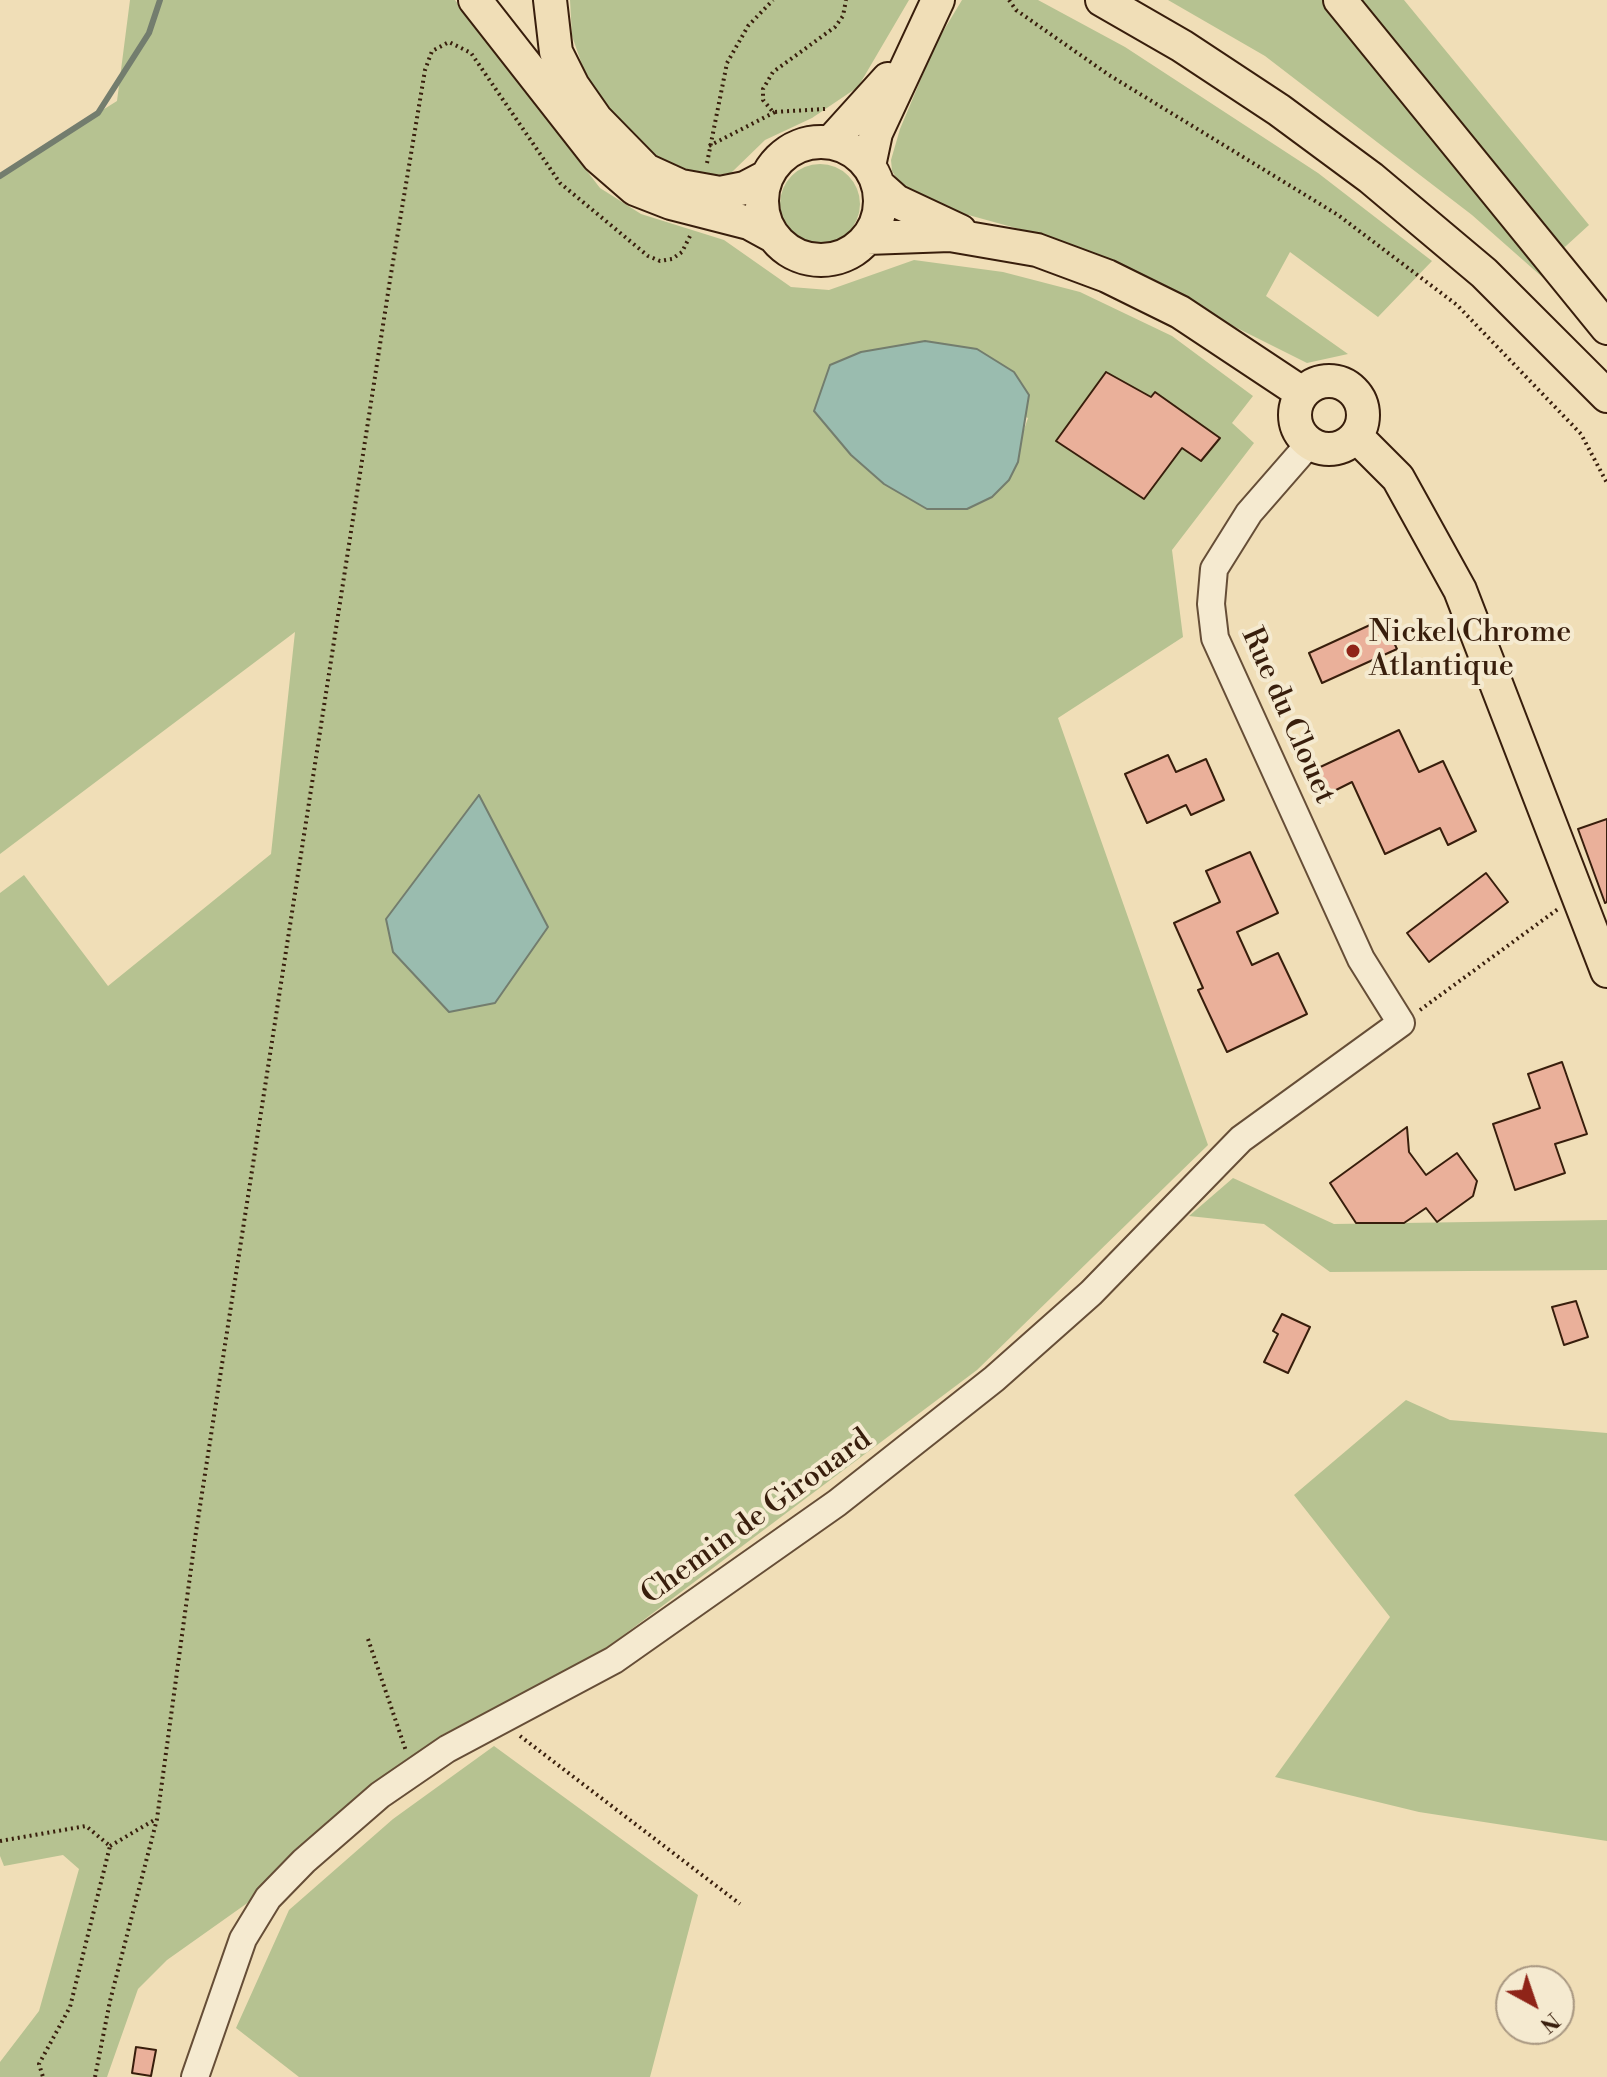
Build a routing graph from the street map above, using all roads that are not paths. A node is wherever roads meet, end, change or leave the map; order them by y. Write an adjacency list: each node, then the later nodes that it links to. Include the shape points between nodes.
1 (475, 0): 11 (main road, via 598,157 635,189 749,223)
2 (550, 0): 10 (main road, via 556,52 573,86 596,119 646,170 681,186 720,193)
3 (938, 0): 7 (main road)
4 (1102, 0): 17 (main road, via 1279,110 1371,178 1484,273)
5 (1143, 0): 15 (main road, via 1363,146 1476,238)
6 (1340, 0): 14 (main road)
7 (911, 52): 8 (main road); 9 (main road, via 876,133)
8 (831, 142): 9 (main road, via 859,155); 10 (main road, via 803,144 788,152)
9 (874, 176): 12 (main road, via 880,204); 13 (main road, via 896,201)
10 (766, 177): 11 (main road, via 761,196)
11 (771, 235): 12 (main road, via 800,257 818,261 845,255)
12 (867, 238): 13 (main road)
13 (986, 239): 16 (main road, via 1037,250 1107,276 1180,312)
14 (1607, 328)
15 (1607, 367)
16 (1302, 393): 18 (main road, via 1320,381 1351,388 1364,416); 19 (main road, via 1296,425)
17 (1607, 396)
18 (1356, 436): 19 (main road, via 1339,448); 20 (main road, via 1398,478 1460,590)
19 (1310, 443): 21 (street, Rue du Clouet, via 1249,513 1214,569 1215,638 1361,959)
20 (1607, 971)
21 (1401, 1023): 22 (street, Chemin de Girouard, via 1241,1139 1091,1293 994,1379 837,1503 614,1660 447,1749 380,1795 268,1898 243,1939)
22 (195, 2077)

